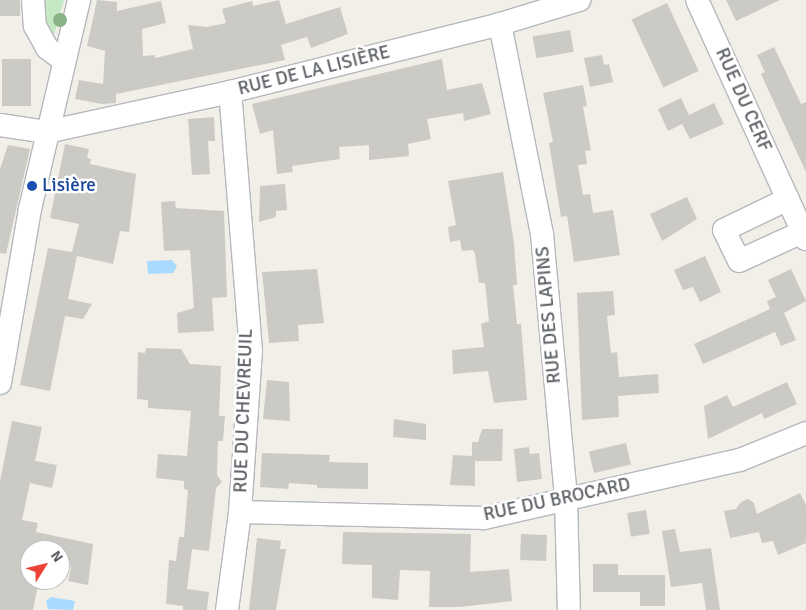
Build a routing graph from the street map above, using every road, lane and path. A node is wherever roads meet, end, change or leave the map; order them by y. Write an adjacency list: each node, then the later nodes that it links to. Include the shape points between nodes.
1 (33, 0): 6 (street, via 35,26 47,48)
2 (79, 0): 6 (street)
3 (579, 0): 5 (street, RUE DE LA LISIÈRE)
4 (698, 0): 10 (street, RUE DU CERF)
5 (500, 24): 7 (street, RUE DE LA LISIÈRE); 14 (street, RUE DES LAPINS, via 542,234)
6 (64, 60): 9 (street)
7 (230, 92): 9 (street, RUE DE LA LISIÈRE); 15 (street, RUE DU CHEVREUIL, via 251,351)
8 (0, 125): 9 (street)
9 (47, 132): 12 (street, via 30,209)
10 (788, 199): 11 (street, RUE DU CERF); 11 (street, RUE DU CERF, via 724,230 739,262)
11 (804, 236)
12 (0, 383)
13 (806, 433): 14 (street, RUE DU BROCARD, via 740,460)
14 (566, 499): 15 (street, RUE DU BROCARD, via 484,518); 17 (street, RUE DES LAPINS)
15 (240, 512): 16 (street, RUE DU CHEVREUIL)
16 (227, 610)
17 (569, 610)

